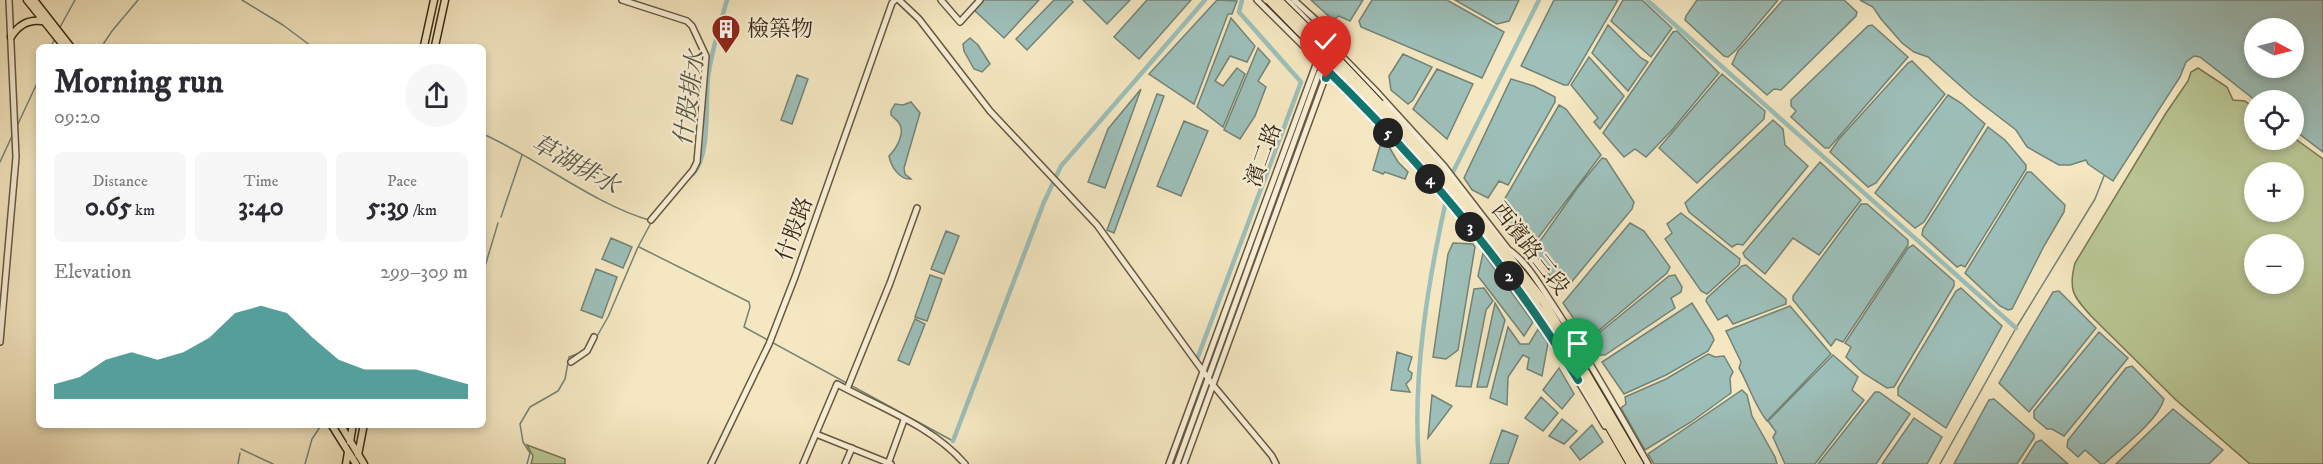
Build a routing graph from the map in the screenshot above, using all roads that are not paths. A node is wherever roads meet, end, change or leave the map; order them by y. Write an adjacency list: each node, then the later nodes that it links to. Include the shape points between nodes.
1 (9, 0): 17 (street)
2 (27, 0): 15 (main road)
3 (34, 0): 16 (main road)
4 (434, 0): 20 (main road)
5 (445, 0): 21 (main road)
6 (622, 0): 30 (street, via 687,21 706,56 697,162)
7 (897, 0): 36 (street, via 919,19 990,111 1097,225); 53 (street, 什股路, via 892,3 769,344)
8 (941, 0): 9 (street, via 960,22)
9 (980, 0)
10 (1257, 0): 23 (street)
11 (1269, 0): 26 (highway, bridge)
12 (1278, 0): 26 (highway, bridge)
13 (1287, 0): 22 (street)
14 (1294, 0): 22 (street, via 1317,21)
15 (46, 22): 16 (main road); 17 (main road, via 21,24)
16 (57, 33): 18 (main road); 19 (main road)
17 (11, 37): 34 (street, via 16,157)
18 (63, 44)
19 (68, 44)
20 (424, 44)
21 (435, 44)
22 (1331, 44): 23 (street, 濱二路); 24 (street, 濱二路); 27 (street)
23 (1317, 60): 24 (street); 36 (street, 濱二路)
24 (1328, 71): 27 (street); 38 (street, 濱二路)
25 (1319, 73): 37 (street)
26 (1378, 106): 27 (highway)
27 (1441, 177): 28 (highway); 28 (street)
28 (1454, 192): 31 (street, 西濱路三段); 32 (highway); 62 (street, 西濱路三段, via 1553,339); 62 (highway, via 1461,210 1519,280 1580,372)
29 (917, 208): 39 (street)
30 (651, 220)
31 (1509, 249): 32 (highway); 64 (street, 西濱路三段, via 1517,255 1593,367)
32 (1544, 302): 63 (highway)
33 (594, 337): 35 (street, via 587,351)
34 (0, 342)
35 (571, 362)
36 (1203, 370): 37 (street); 58 (street, 濱二路)
37 (1208, 378): 38 (street); 59 (street)
38 (1213, 385): 60 (street, 濱二路); 61 (street)
39 (847, 389): 40 (street); 45 (street, via 837,384)
40 (904, 420): 56 (street); 57 (street, via 951,448)
41 (334, 428): 48 (main road)
42 (342, 428): 46 (main road)
43 (352, 428): 46 (main road)
44 (363, 428): 49 (main road)
45 (816, 434): 47 (street); 54 (street)
46 (350, 442): 48 (main road); 49 (main road)
47 (852, 448): 55 (street); 56 (street)
48 (349, 451): 50 (main road); 51 (main road)
49 (358, 455): 51 (main road); 52 (main road)
50 (346, 464)
51 (356, 464)
52 (364, 464)
53 (711, 464)
54 (803, 464)
55 (845, 464)
56 (889, 464)
57 (965, 464)
58 (1169, 464)
59 (1176, 464)
60 (1184, 464)
61 (1276, 464)
62 (1629, 464)
63 (1639, 464)
64 (1648, 464)

